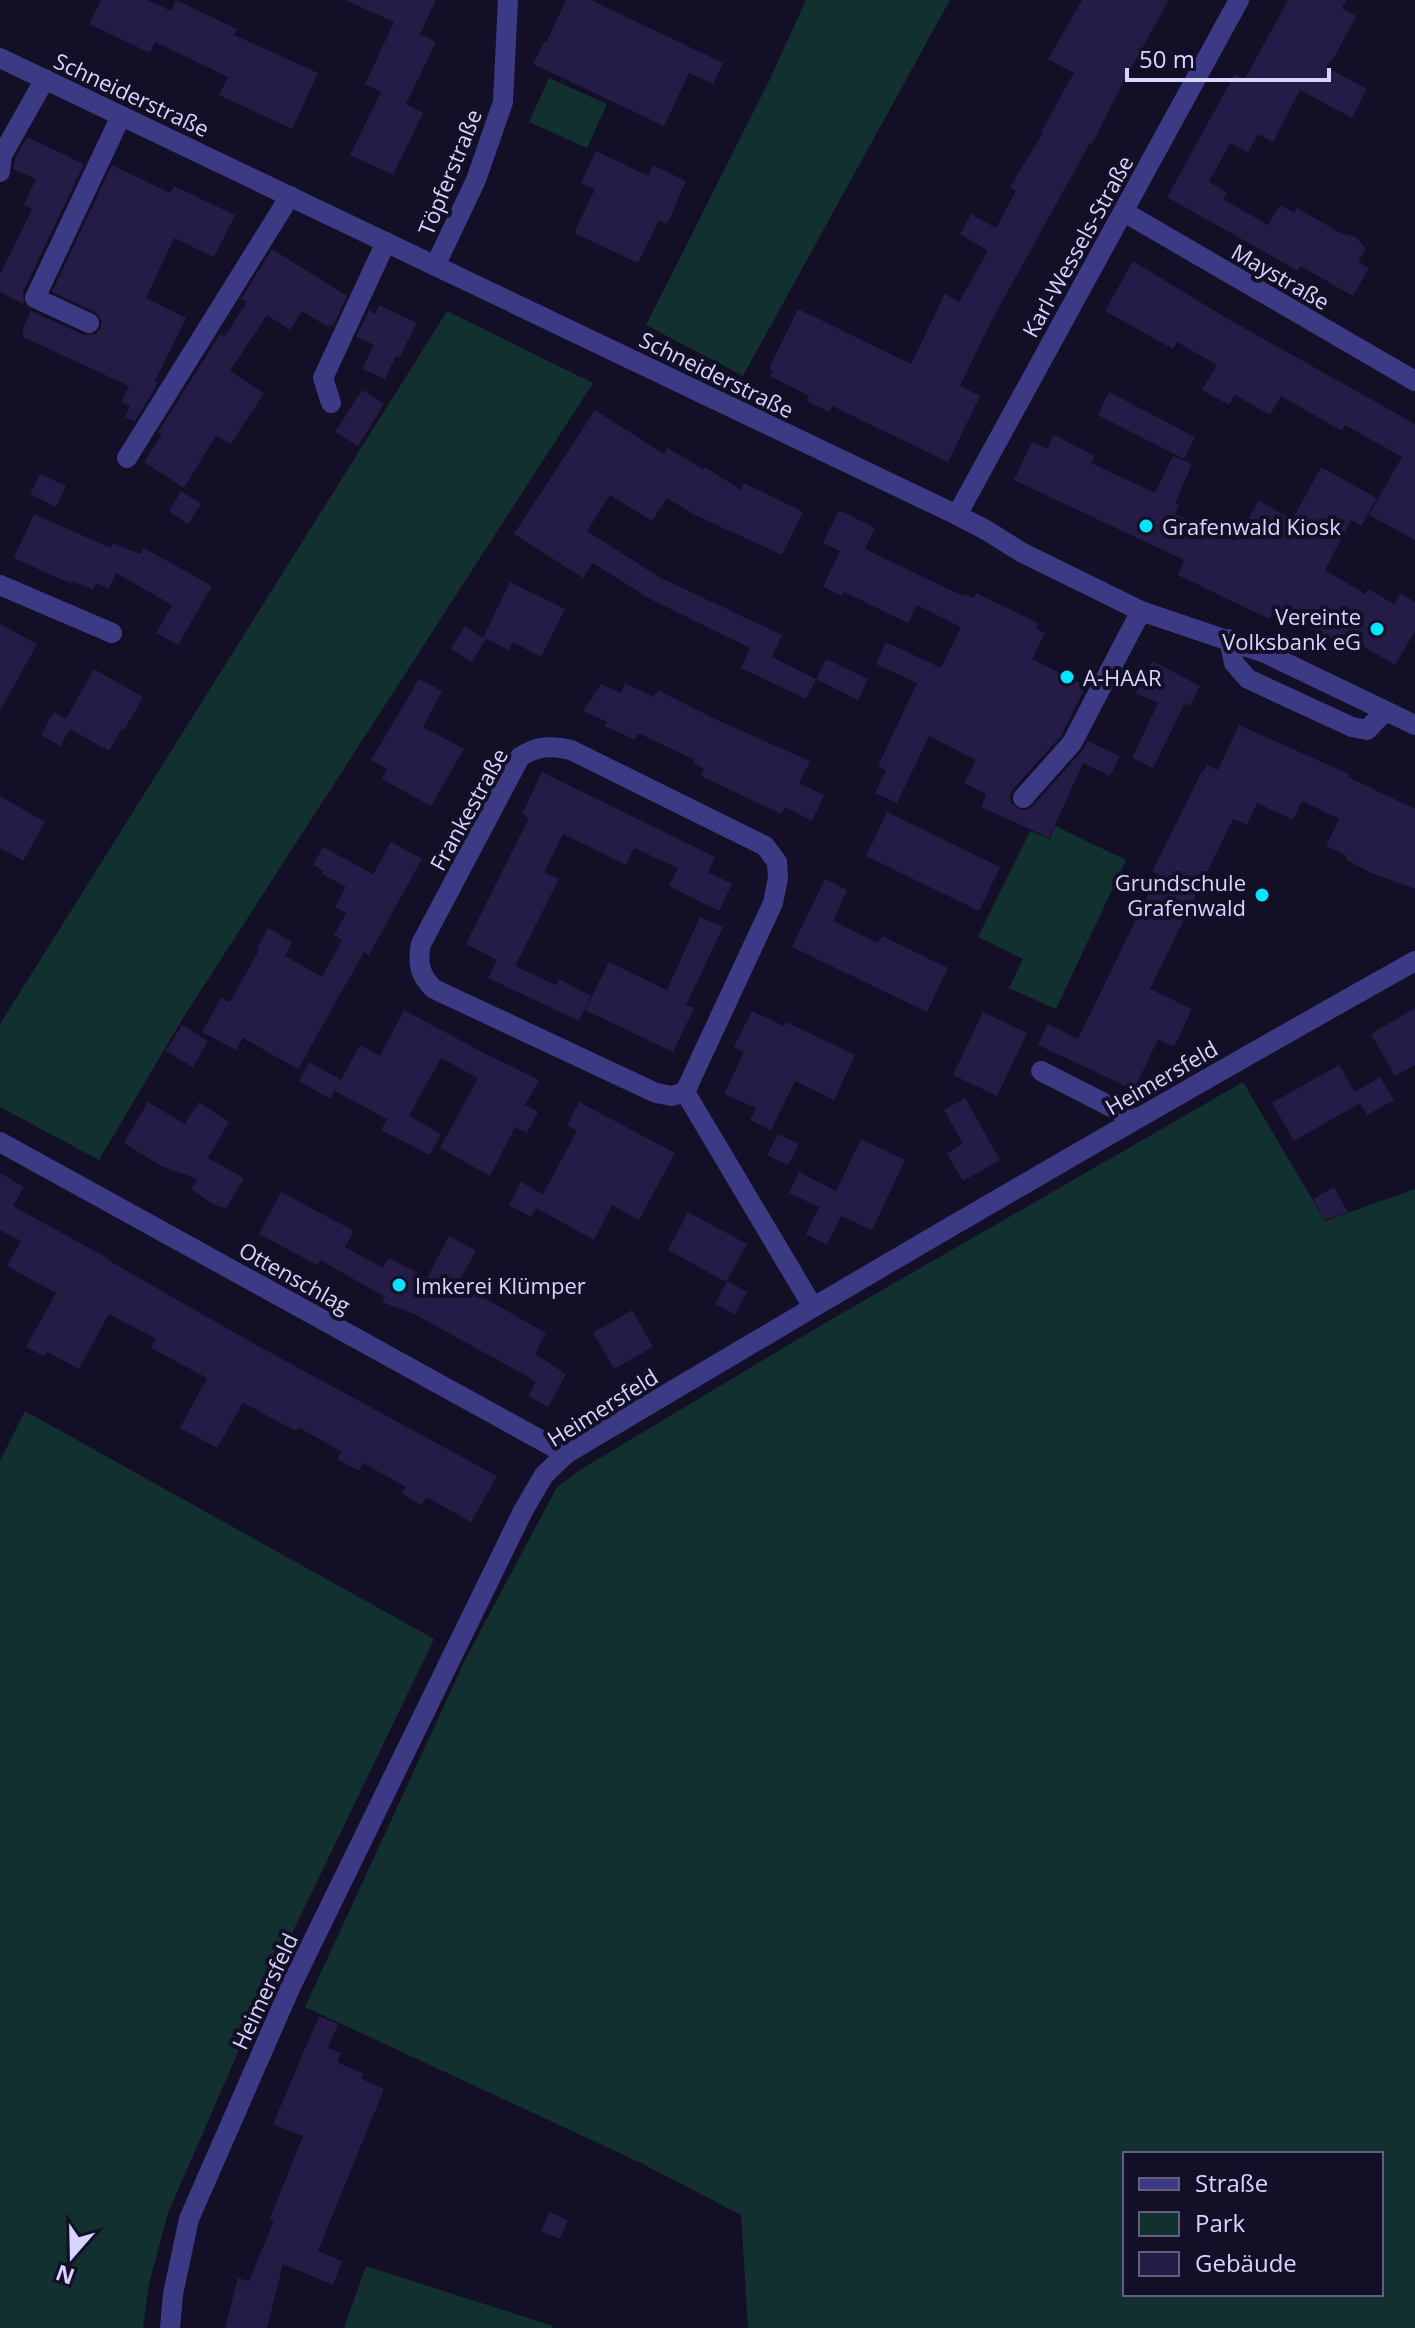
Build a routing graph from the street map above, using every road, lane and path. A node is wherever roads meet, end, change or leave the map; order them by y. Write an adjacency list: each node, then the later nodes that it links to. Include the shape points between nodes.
1 (508, 0): 10 (street, Töpferstraße, via 503,102 476,180)
2 (1239, 0): 8 (street, Karl-Wessels-Straße)
3 (0, 58): 4 (street, Schneiderstraße)
4 (45, 79): 5 (street, Schneiderstraße); 6 (street, via 2,155)
5 (121, 116): 7 (street, Schneiderstraße); 11 (street, via 35,298)
6 (0, 172)
7 (290, 196): 9 (street, Schneiderstraße); 14 (street)
8 (1124, 212): 12 (street, Maystraße); 15 (street, Karl-Wessels-Straße)
9 (386, 242): 10 (street, Schneiderstraße); 13 (street, via 323,378)
10 (435, 266): 15 (street, Schneiderstraße)
11 (89, 323)
12 (1415, 381)
13 (331, 403)
14 (127, 458)
15 (957, 515): 17 (street, Schneiderstraße)
16 (0, 585): 18 (street)
17 (1141, 611): 19 (street, Schneiderstraße); 22 (street, via 1072,743)
18 (112, 633)
19 (1229, 639): 20 (street, Schneiderstraße); 20 (street, via 1234,663 1248,679 1352,727 1367,730)
20 (1385, 711): 21 (street, Schneiderstraße)
21 (1415, 725)
22 (1023, 798)
23 (1415, 961): 26 (street, Heimersfeld)
24 (1041, 1071): 26 (street)
25 (685, 1092): 25 (street, Frankestraße, via 773,903 777,862 765,846 571,750 532,750 520,757 421,944 424,980 656,1093); 28 (street)
26 (1135, 1119): 28 (street, Heimersfeld)
27 (0, 1142): 29 (street, Ottenschlag)
28 (813, 1307): 29 (street, Heimersfeld)
29 (566, 1454): 30 (street, Heimersfeld, via 544,1475 523,1511 291,1986 189,2219)
30 (170, 2328)

